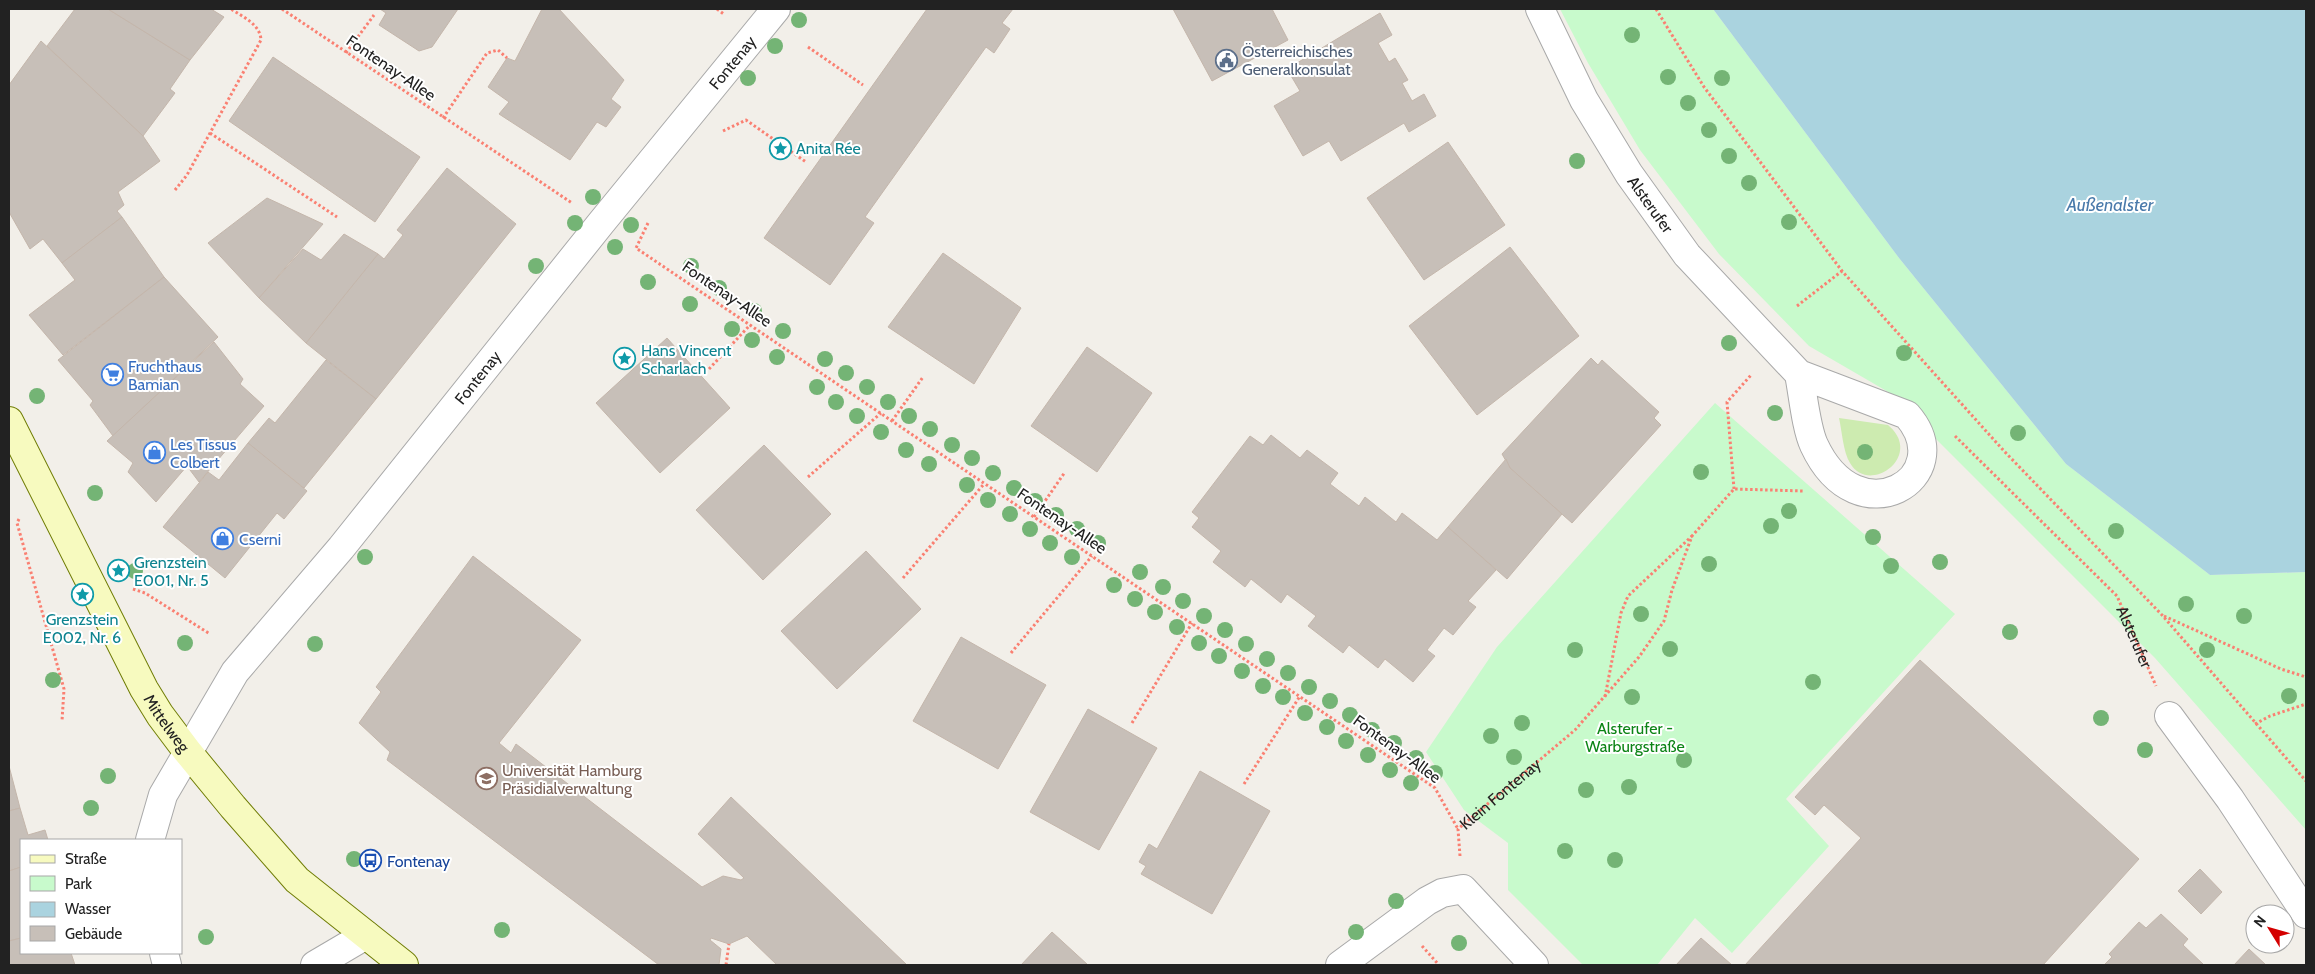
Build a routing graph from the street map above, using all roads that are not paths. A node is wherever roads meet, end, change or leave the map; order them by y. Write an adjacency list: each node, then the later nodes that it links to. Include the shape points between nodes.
1 (776, 9): 6 (street, Fontenay, via 341,548 235,672)
2 (1540, 9): 3 (street, Alsterufer, via 1584,100 1629,174 1687,255)
3 (1799, 374): 3 (street, Alsterufer, via 1813,443 1832,472 1850,487 1876,495 1900,489 1910,481 1918,468 1922,443 1914,423 1906,414)
4 (9, 421): 6 (street, Mittelweg, via 144,689)
5 (2170, 716): 8 (street)
6 (187, 751): 7 (street, Fontenay, via 163,795); 9 (street, Mittelweg, via 297,880)
7 (150, 839)
8 (2306, 914)
9 (366, 935): 10 (street); 11 (street, Mittelweg)
10 (315, 965)
11 (404, 965)
12 (1340, 965): 13 (street, via 1428,901 1463,889)
13 (1534, 965)

